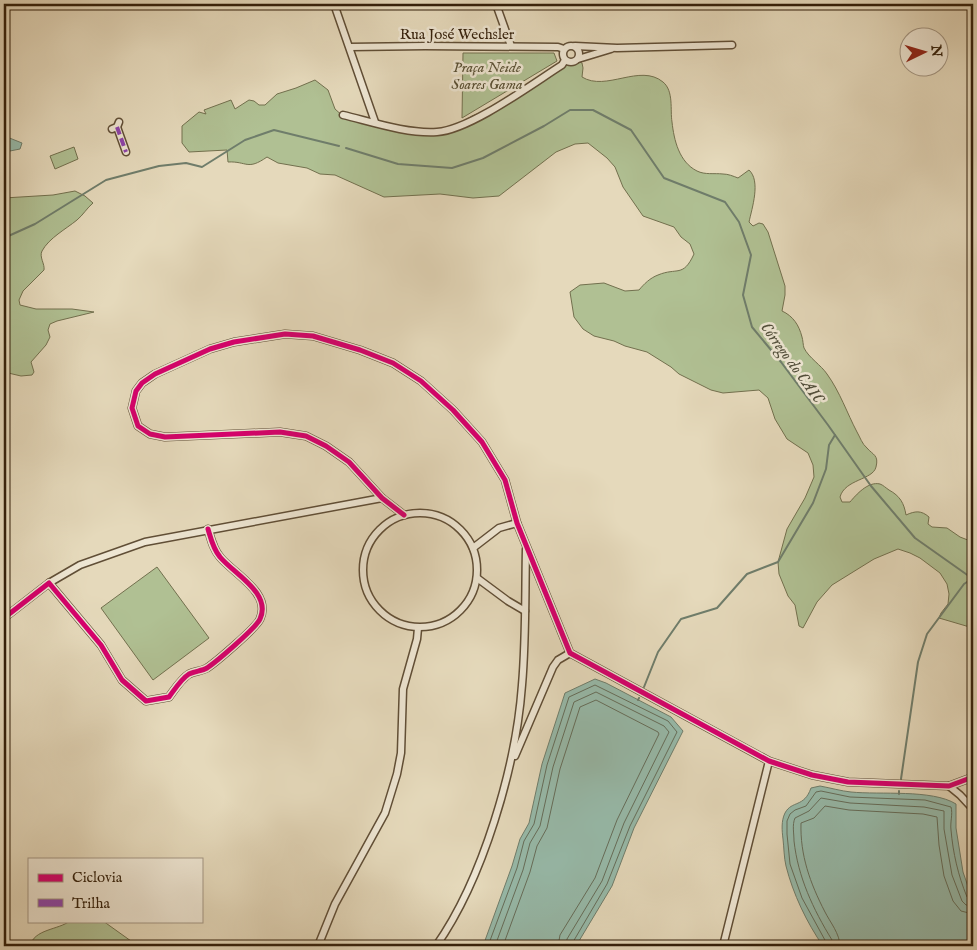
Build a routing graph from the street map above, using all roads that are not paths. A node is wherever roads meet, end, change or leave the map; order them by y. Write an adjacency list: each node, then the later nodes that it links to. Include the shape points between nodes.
1 (334, 4): 6 (street)
2 (496, 4): 4 (street)
3 (732, 45): 7 (street)
4 (511, 46): 6 (street, Rua José Wechsler); 8 (street, Rua José Wechsler)
5 (575, 46): 7 (street); 8 (street); 9 (street, via 580,53)
6 (350, 47): 12 (street)
7 (617, 48): 9 (street)
8 (564, 49): 10 (street)
9 (578, 59): 10 (street, via 574,62)
10 (566, 60): 12 (street, via 512,97 454,129 418,131)
11 (342, 115): 12 (street)
12 (375, 122)
13 (116, 126): 14 (street)
14 (126, 152)
15 (382, 498): 16 (street); 17 (street, via 349,462 306,436 280,432 164,437 150,434 138,426 132,408 136,391 142,383 169,366 234,342 295,334 360,350 393,363 414,376 453,410 482,442 505,480); 18 (street)
16 (404, 515): 20 (street, via 437,515 452,522); 25 (street, via 388,522 375,535 363,568 365,586 385,615 400,624)
17 (517, 523): 19 (street); 20 (street, via 499,528)
18 (208, 529): 22 (street, via 145,542 80,566); 22 (street, via 219,556 260,596 263,609 260,620 242,638 207,668 188,674 169,696 146,701 122,680 101,645)
19 (526, 545): 23 (street); 26 (street)
20 (473, 548): 21 (street)
21 (477, 578): 23 (street); 25 (street, via 472,594 457,614 435,626)
22 (49, 583): 24 (street)
23 (525, 611): 28 (street, via 522,686 516,739)
24 (4, 618)
25 (418, 628): 32 (street, via 402,689 400,762 385,813 335,904)
26 (570, 653): 27 (street); 28 (street, via 553,667)
27 (769, 761): 30 (street, via 848,782); 34 (street)
28 (507, 774): 33 (street, via 468,890)
29 (973, 777): 30 (street)
30 (949, 786): 31 (street)
31 (973, 809)
32 (318, 946)
33 (436, 946)
34 (723, 946)

